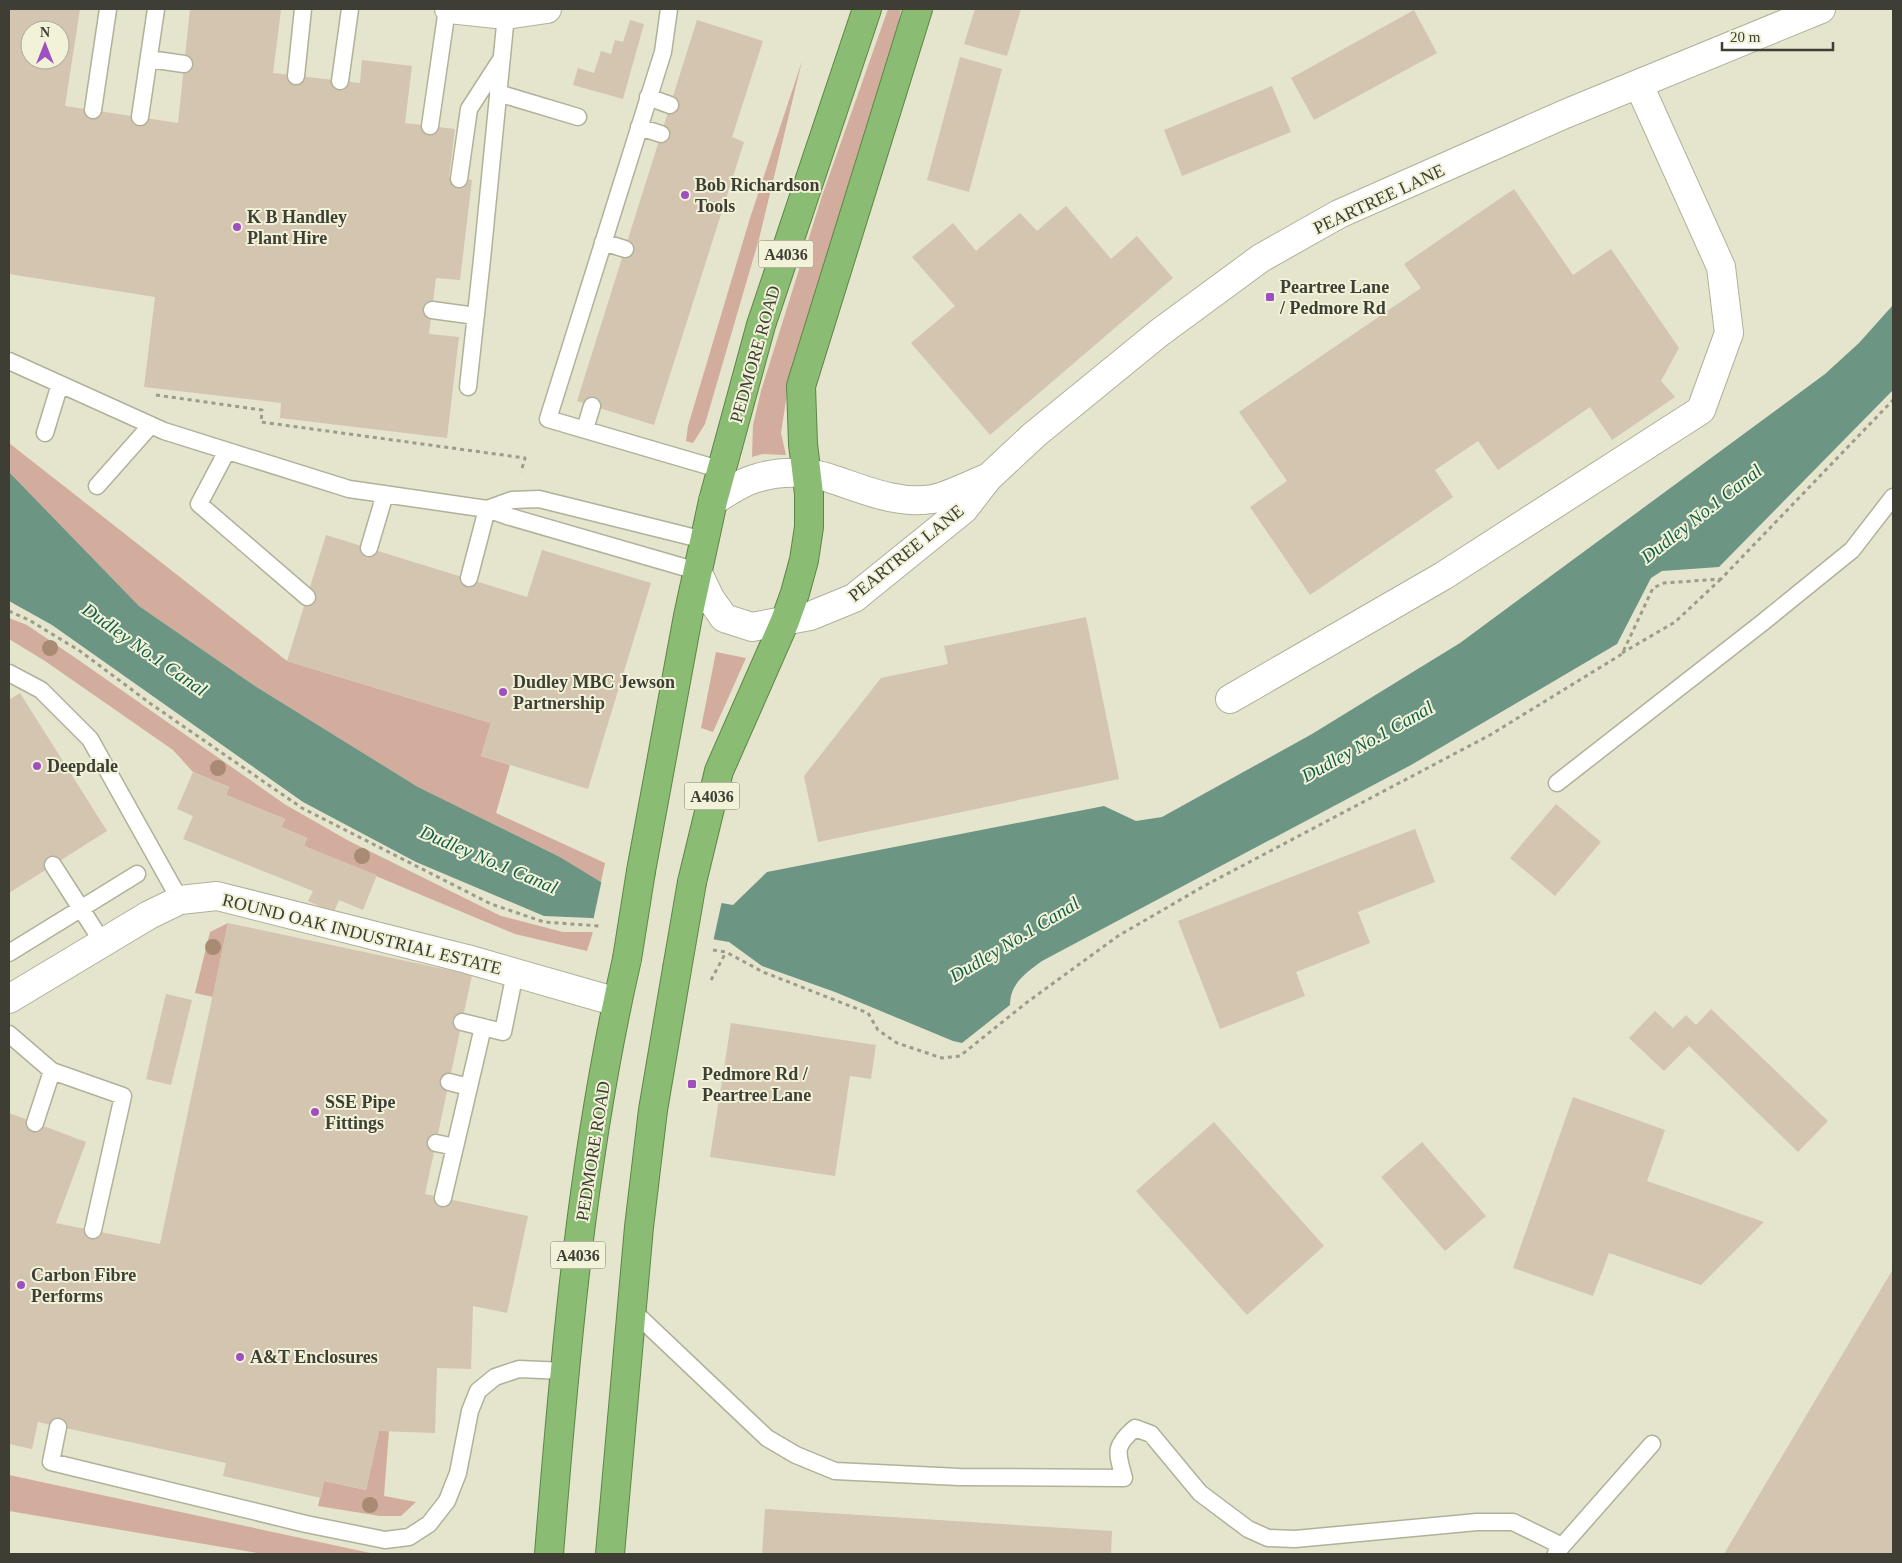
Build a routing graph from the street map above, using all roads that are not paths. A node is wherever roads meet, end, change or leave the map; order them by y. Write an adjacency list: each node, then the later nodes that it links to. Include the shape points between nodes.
1 (108, 9): 21 (lane)
2 (156, 9): 13 (lane)
3 (304, 9): 15 (lane)
4 (350, 9): 16 (lane)
5 (448, 9): 11 (street); 24 (lane)
6 (547, 9): 11 (street)
7 (669, 9): 19 (lane, via 663,52)
8 (867, 9): 40 (highway, PEDMORE ROAD / A4036, via 761,325)
9 (918, 9): 41 (highway, A4036, via 801,386)
10 (1821, 9): 17 (street, PEARTREE LANE)
11 (506, 15): 12 (lane)
12 (501, 58): 18 (lane); 27 (lane, via 469,109)
13 (148, 59): 14 (lane); 22 (lane)
14 (184, 64)
15 (296, 76)
16 (340, 81)
17 (1639, 85): 42 (street, PEARTREE LANE, via 1565,114 1339,214 1262,258 1159,333 1034,435); 55 (street, via 1721,267 1729,333 1701,410 1443,576)
18 (498, 93): 23 (lane); 31 (lane)
19 (648, 98): 20 (lane); 25 (lane)
20 (670, 105)
21 (93, 110)
22 (140, 117)
23 (578, 117)
24 (430, 126)
25 (639, 127): 26 (lane); 28 (lane)
26 (661, 134)
27 (459, 179)
28 (603, 242): 29 (lane); 37 (lane, via 548,418)
29 (625, 249)
30 (432, 310): 31 (lane)
31 (476, 316): 34 (lane)
32 (9, 361): 33 (lane)
33 (60, 384): 36 (lane); 38 (lane)
34 (468, 387)
35 (592, 406): 37 (lane)
36 (151, 425): 39 (lane); 43 (lane)
37 (585, 429): 40 (lane)
38 (45, 434)
39 (227, 451): 44 (lane, via 350,489); 52 (lane, via 199,504)
40 (722, 470): 46 (highway, PEDMORE ROAD / A4036)
41 (806, 473): 42 (street, PEARTREE LANE, via 899,499 934,499); 46 (street, via 757,478); 53 (highway, A4036, via 808,536)
42 (988, 478): 53 (street, PEARTREE LANE, via 964,509 854,598 810,616)
43 (97, 486)
44 (385, 494): 47 (lane); 49 (lane)
45 (1893, 497): 56 (lane, via 1852,550)
46 (713, 501): 48 (highway, A4036)
47 (487, 509): 48 (lane, via 512,500 539,499); 50 (lane); 51 (lane)
48 (704, 540): 50 (highway, A4036)
49 (369, 548)
50 (697, 571): 53 (street, via 724,618 752,627); 65 (highway, PEDMORE ROAD / A4036, bridge)
51 (469, 578)
52 (307, 597)
53 (785, 621): 77 (highway, A4036, bridge, via 719,771 692,882 653,1110)
54 (9, 673): 59 (lane, via 41,690 90,739)
55 (1230, 699)
56 (1557, 783)
57 (53, 865): 60 (lane)
58 (138, 874): 60 (lane)
59 (180, 900): 61 (street, ROUND OAK INDUSTRIAL ESTATE, via 148,915); 63 (street, ROUND OAK INDUSTRIAL ESTATE, via 217,896)
60 (81, 908): 61 (lane); 62 (lane)
61 (103, 943): 64 (street, ROUND OAK INDUSTRIAL ESTATE)
62 (9, 953)
63 (515, 973): 65 (street, ROUND OAK INDUSTRIAL ESTATE); 67 (lane, via 503,1032)
64 (9, 999)
65 (617, 1002): 78 (highway, PEDMORE ROAD / A4036, via 588,1166)
66 (462, 1022): 67 (lane)
67 (483, 1027): 71 (lane)
68 (10, 1040): 69 (lane)
69 (52, 1071): 72 (lane); 76 (lane, via 123,1096)
70 (449, 1082): 71 (lane)
71 (469, 1087): 74 (lane)
72 (34, 1123)
73 (436, 1143): 74 (lane)
74 (455, 1147): 75 (lane)
75 (443, 1198)
76 (93, 1230)
77 (632, 1310): 81 (lane, via 766,1438 835,1471 960,1477 1124,1478 1118,1455 1121,1440 1135,1428 1151,1434 1200,1493 1248,1529 1268,1538 1295,1539 1477,1522 1513,1522); 83 (highway, A4036)
78 (564, 1371): 79 (lane, via 519,1369 494,1378 478,1390 470,1411 458,1473 447,1501 429,1524 409,1537 385,1540 50,1462); 82 (highway, PEDMORE ROAD / A4036)
79 (58, 1427)
80 (1652, 1444): 81 (lane)
81 (1558, 1550)
82 (549, 1554)
83 (610, 1554)

